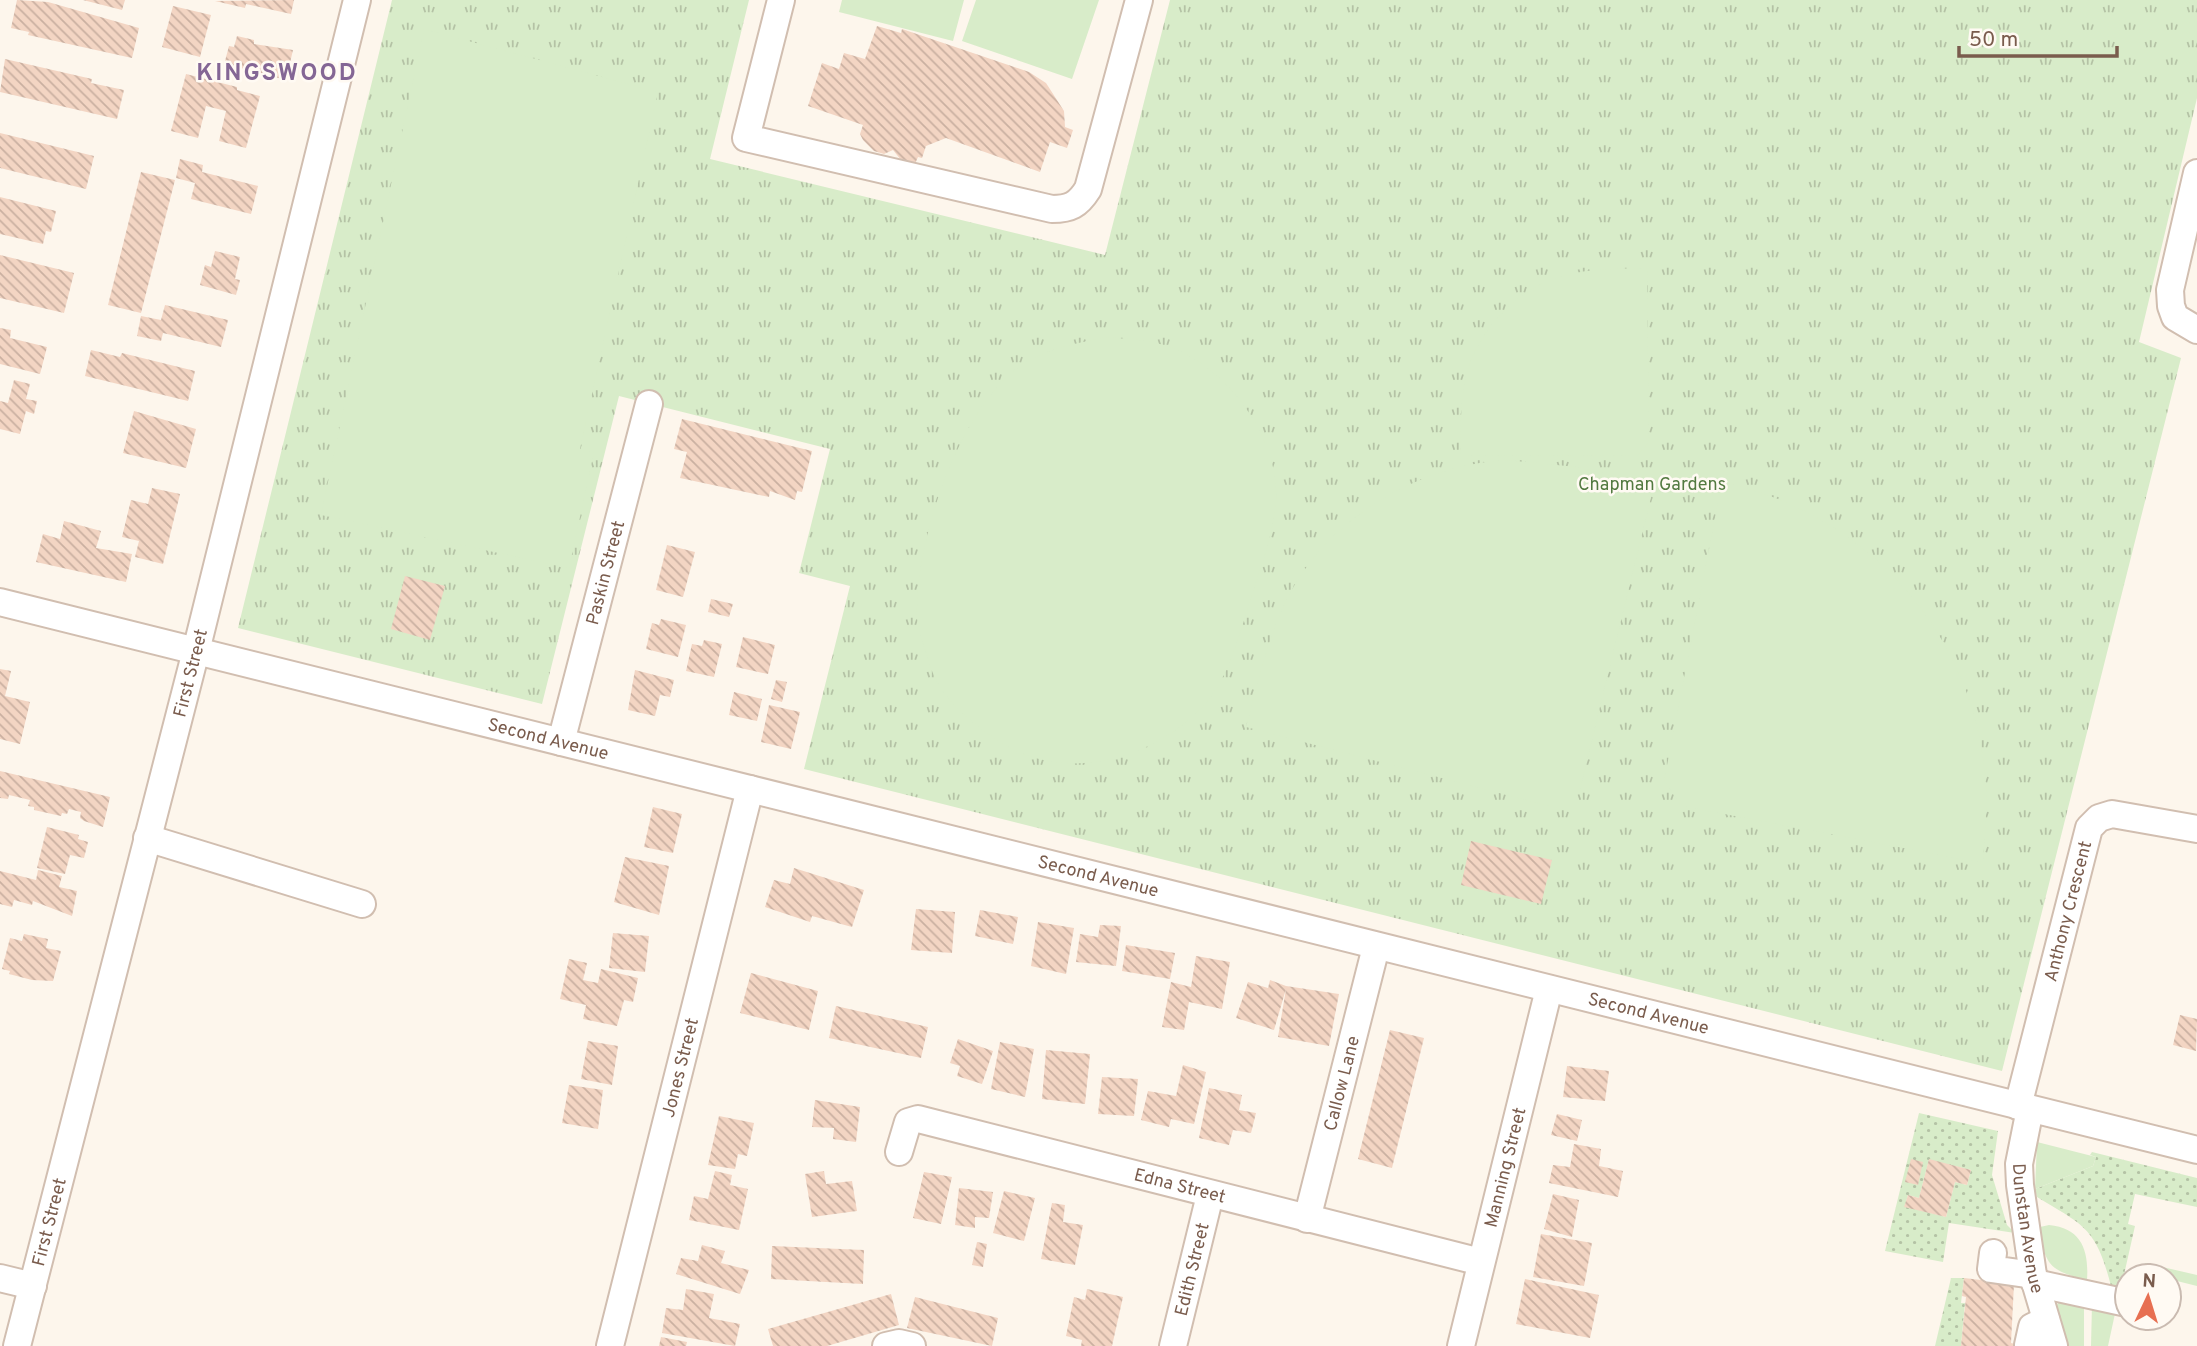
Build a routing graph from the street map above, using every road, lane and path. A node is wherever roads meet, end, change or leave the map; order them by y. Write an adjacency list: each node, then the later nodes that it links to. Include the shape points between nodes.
1 (357, 0): 8 (street, First Street)
2 (781, 0): 3 (street, via 746,138 1064,209 1074,206 1088,189)
3 (1139, 0)
4 (2197, 173): 5 (street, via 2170,294 2175,317)
5 (2197, 330)
6 (649, 404): 9 (street, Paskin Street)
7 (0, 602): 8 (street, Second Avenue)
8 (196, 650): 9 (street, Second Avenue); 12 (street, First Street)
9 (561, 742): 10 (street, Second Avenue)
10 (750, 789): 14 (street, Second Avenue); 29 (street, Jones Street)
11 (2197, 830): 16 (street, Anthony Crescent, via 2112,814 2089,828)
12 (147, 838): 13 (street); 25 (street, First Street)
13 (362, 904)
14 (1376, 947): 15 (street, Second Avenue); 20 (street, Callow Lane)
15 (1549, 989): 16 (street, Second Avenue); 22 (street, Manning Street)
16 (2024, 1108): 17 (street, Second Avenue); 24 (street, Dunstan Avenue, via 2019,1164)
17 (2197, 1150)
18 (899, 1152): 19 (street, Edna Street, via 906,1124 914,1118)
19 (1210, 1195): 20 (street, Edna Street); 32 (street, Edith Street)
20 (1307, 1219): 22 (street, Edna Street)
21 (1993, 1253): 24 (street, via 1991,1269)
22 (1481, 1262): 33 (street, Manning Street)
23 (0, 1278): 25 (street)
24 (2034, 1279): 26 (street); 27 (street, Dunstan Avenue, via 2046,1320)
25 (33, 1286): 28 (street, First Street)
26 (2113, 1299)
27 (2041, 1345)
28 (17, 1346)
29 (610, 1346)
30 (886, 1346): 31 (street)
31 (912, 1346)
32 (1173, 1346)
33 (1461, 1346)

